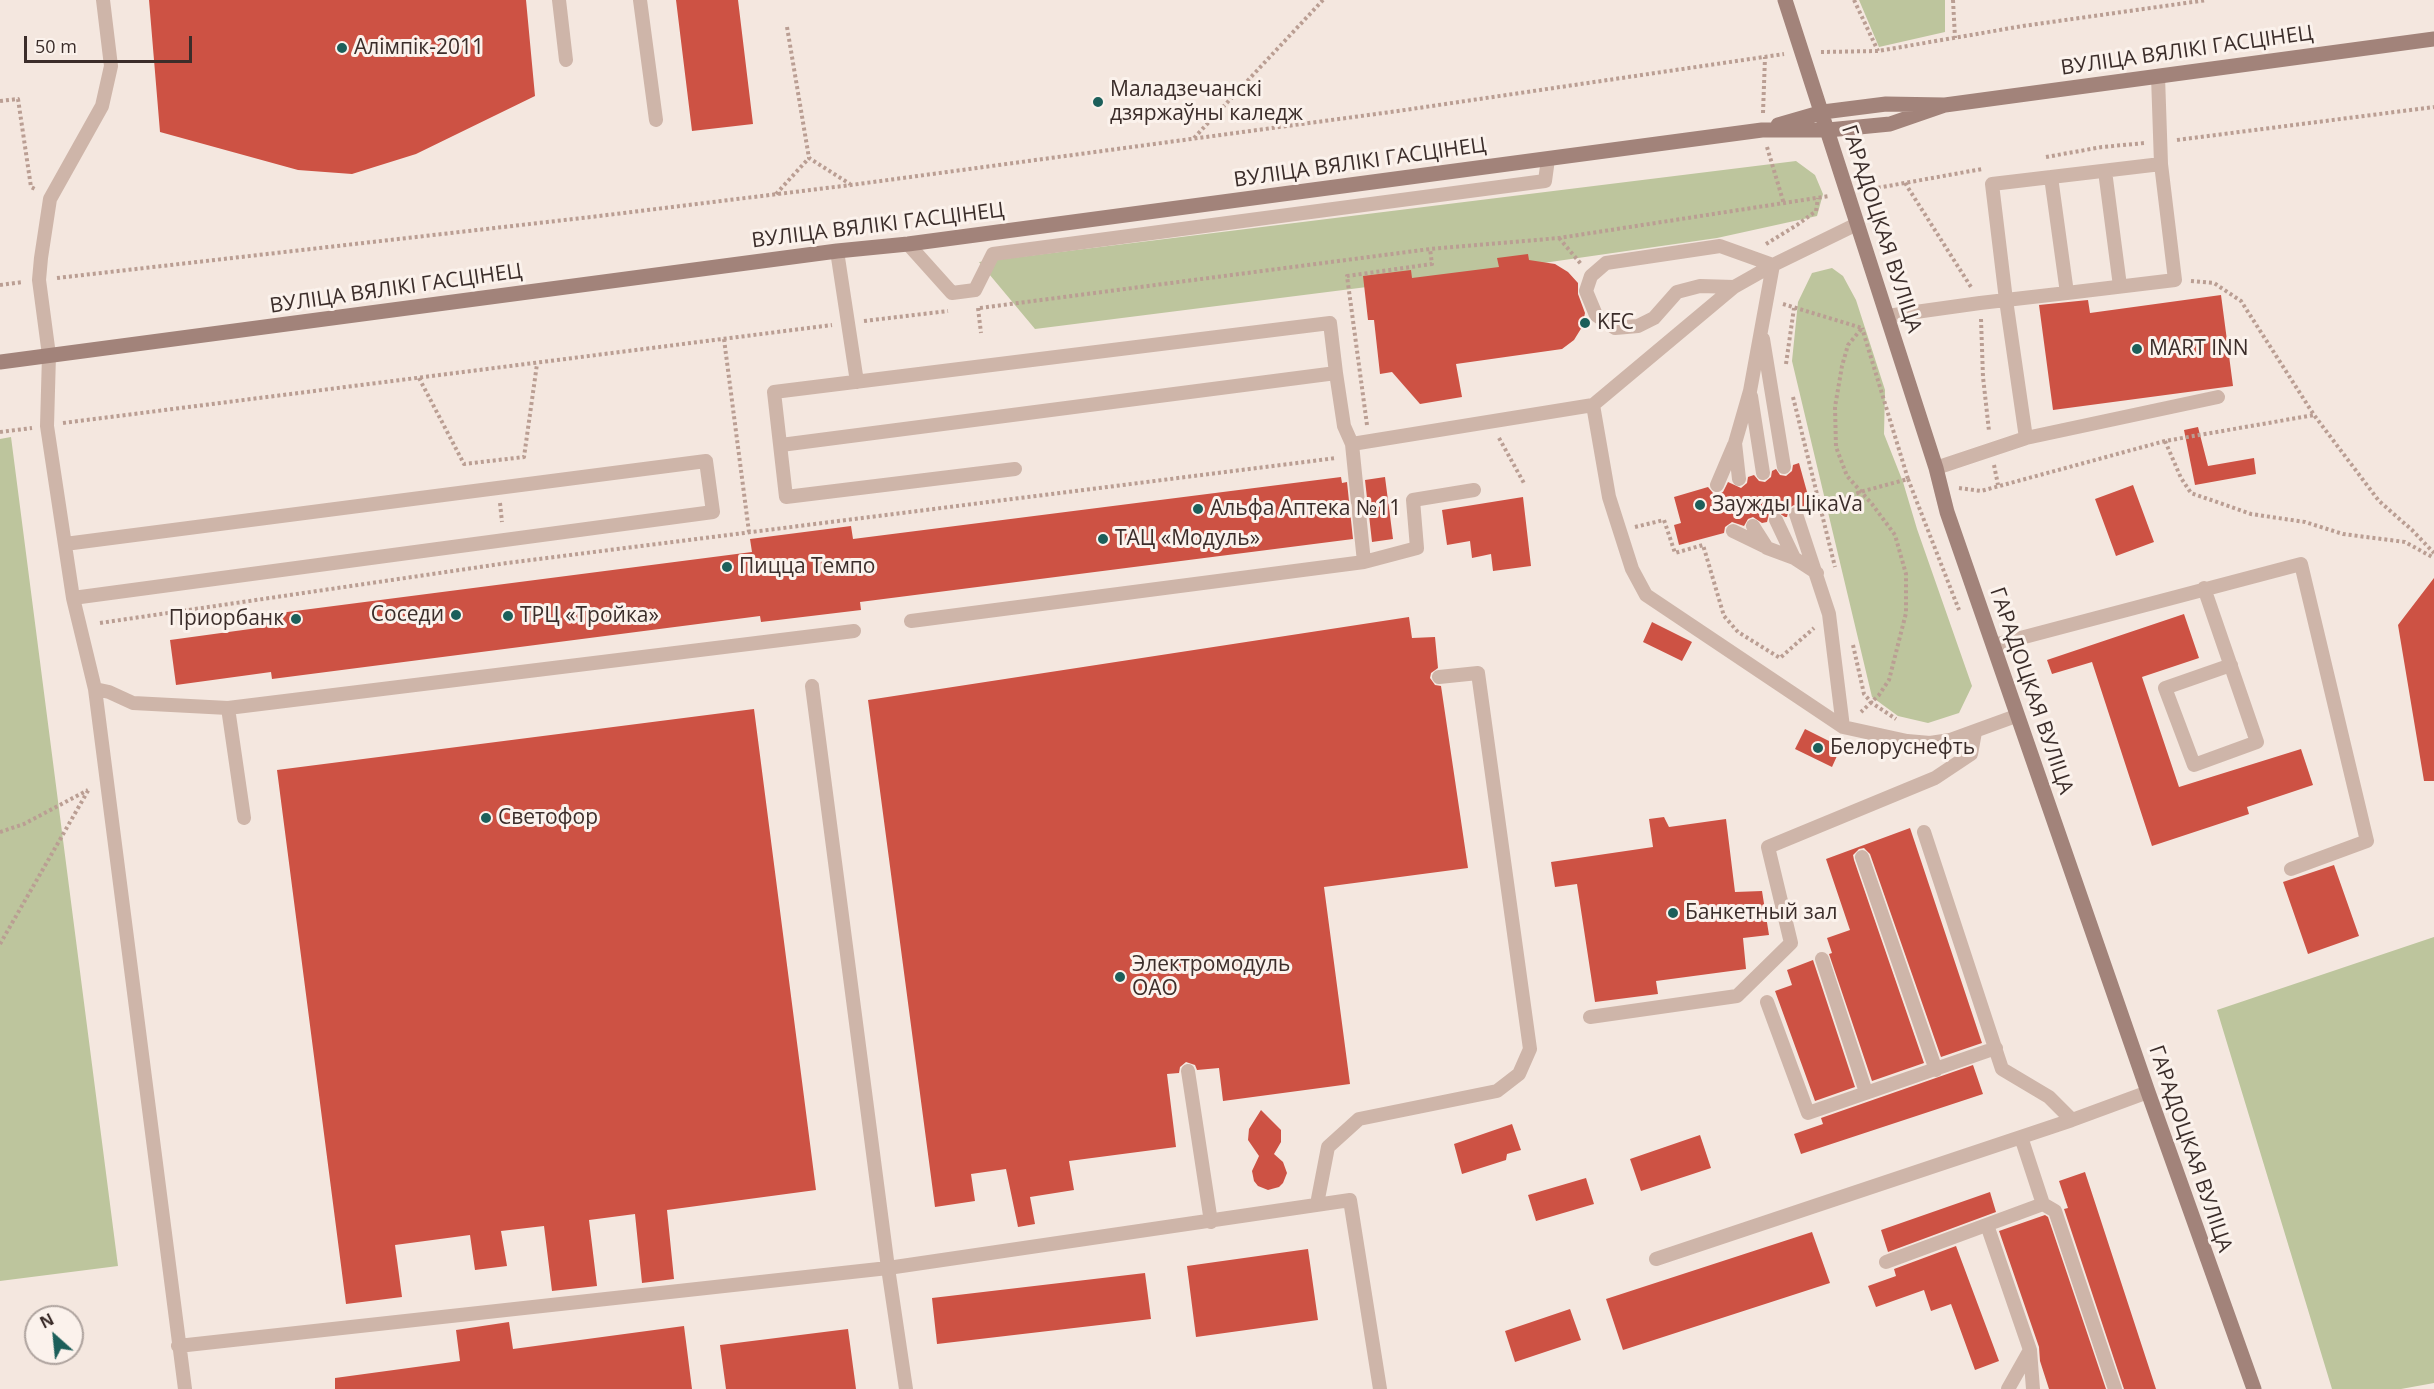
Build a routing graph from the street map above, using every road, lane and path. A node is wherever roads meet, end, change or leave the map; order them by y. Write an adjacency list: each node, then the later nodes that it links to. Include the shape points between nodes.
1 (103, 0): 38 (lane, via 111,66 102,106)
2 (559, 0): 15 (lane)
3 (640, 0): 21 (lane)
4 (1323, 0): 24 (path)
5 (1785, 0): 13 (main road, ГАРАДОЦКАЯ ВУЛІЦА)
6 (1854, 0): 12 (path)
7 (1953, 0): 10 (path)
8 (2206, 0): 10 (path)
9 (787, 27): 26 (path)
10 (1955, 38): 12 (path)
11 (2434, 39): 16 (main road, ВУЛІЦА ВЯЛІКІ ГАСЦІНЕЦ)
12 (1878, 51): 13 (path)
13 (1803, 52): 14 (path); 20 (main road, ГАРАДОЦКАЯ ВУЛІЦА)
14 (1766, 57): 22 (path); 24 (path)
15 (567, 60)
16 (2158, 76): 18 (main road, ВУЛІЦА ВЯЛІКІ ГАСЦІНЕЦ); 25 (lane)
17 (0, 101): 38 (path, via 18,99 31,187)
18 (1945, 105): 20 (main road, ВУЛІЦА ВЯЛІКІ ГАСЦІНЕЦ, via 1886,104); 23 (main road, ВУЛІЦА ВЯЛІКІ ГАСЦІНЕЦ, via 1890,124)
19 (2434, 107): 25 (path)
20 (1823, 111): 22 (main road, ВУЛІЦА ВЯЛІКІ ГАСЦІНЕЦ); 23 (main road, ГАРАДОЦКАЯ ВУЛІЦА)
21 (656, 120)
22 (1763, 130): 23 (main road, ВУЛІЦА ВЯЛІКІ ГАСЦІНЕЦ); 28 (main road, ВУЛІЦА ВЯЛІКІ ГАСЦІНЕЦ); 39 (path)
23 (1828, 130): 35 (main road, ГАРАДОЦКАЯ ВУЛІЦА)
24 (1193, 139): 34 (path)
25 (2160, 142): 27 (path, via 2102,147); 29 (lane)
26 (809, 158): 34 (path); 36 (path)
27 (2045, 158)
28 (1548, 159): 42 (main road, ВУЛІЦА ВЯЛІКІ ГАСЦІНЕЦ); 42 (lane, via 1545,181 993,254 975,290 952,293)
29 (2162, 164): 31 (lane); 49 (lane)
30 (1988, 168): 33 (path)
31 (2105, 171): 32 (lane); 51 (lane)
32 (2051, 177): 53 (lane); 55 (lane, via 1992,184)
33 (1905, 183): 35 (path); 56 (path)
34 (851, 184): 36 (path)
35 (1847, 193): 37 (path); 40 (main road, ГАРАДОЦКАЯ ВУЛІЦА)
36 (775, 194): 48 (path)
37 (1818, 198): 39 (path); 45 (path, via 1816,211)
38 (50, 199): 48 (lane)
39 (1784, 204): 41 (path)
40 (1857, 224): 46 (lane); 61 (main road, ГАРАДОЦКАЯ ВУЛІЦА)
41 (1559, 238): 43 (path); 47 (path)
42 (908, 244): 44 (main road, ВУЛІЦА ВЯЛІКІ ГАСЦІНЕЦ)
43 (1430, 249): 57 (path); 80 (path, via 1432,264 1347,276)
44 (837, 251): 62 (lane); 67 (main road, ВУЛІЦА ВЯЛІКІ ГАСЦІНЕЦ)
45 (1747, 256): 46 (lane); 47 (lane, via 1720,246 1606,263)
46 (1773, 265): 52 (lane); 54 (lane)
47 (1591, 276): 52 (lane, via 1586,291 1596,315 1615,328 1638,326 1654,318 1677,292 1700,286)
48 (39, 280): 50 (path); 67 (lane)
49 (2175, 280): 51 (lane); 78 (path, via 2214,283 2241,302)
50 (0, 285)
51 (2120, 286): 53 (lane)
52 (1734, 287): 77 (lane)
53 (2067, 293): 55 (lane)
54 (1766, 298): 58 (path); 63 (lane)
55 (2006, 300): 56 (lane); 83 (lane)
56 (1980, 303): 61 (lane); 88 (path, via 1983,377)
57 (978, 308): 59 (path); 65 (path)
58 (1794, 308): 64 (path); 70 (path)
59 (966, 309)
60 (954, 311): 62 (path)
61 (1887, 316): 91 (main road, ГАРАДОЦКАЯ ВУЛІЦА)
62 (849, 322): 66 (path); 73 (lane)
63 (1761, 325): 74 (lane); 90 (lane)
64 (1862, 328): 95 (path); 102 (path, via 1848,345 1835,407 1836,447 1847,476)
65 (981, 333)
66 (724, 339): 69 (path); 109 (path)
67 (49, 355): 68 (main road, ВУЛІЦА ВЯЛІКІ ГАСЦІНЕЦ); 79 (lane)
68 (0, 362)
69 (537, 364): 72 (path); 89 (path, via 524,458)
70 (1785, 369)
71 (1336, 373): 73 (lane, via 1330,323); 86 (lane); 87 (lane, via 1344,426)
72 (419, 378): 79 (path); 89 (path, via 465,464)
73 (857, 382): 86 (lane, via 774,392)
74 (1750, 391): 85 (lane); 93 (lane)
75 (1791, 392): 103 (path)
76 (2218, 397): 83 (lane)
77 (1593, 405): 87 (lane); 107 (lane)
78 (2314, 415): 84 (path); 113 (path, via 2379,501)
79 (47, 426): 81 (path); 111 (lane)
80 (1367, 426)
81 (0, 432)
82 (1508, 434): 96 (path, via 1497,435)
83 (2026, 438): 88 (lane)
84 (2165, 441): 98 (path); 115 (path, via 2191,493 2251,514 2305,522 2343,534 2405,542)
85 (1735, 443): 94 (lane); 97 (lane)
86 (781, 445): 92 (lane, via 786,497)
87 (1353, 450): 109 (path); 116 (lane)
88 (1992, 450): 91 (lane); 98 (path)
89 (495, 461): 100 (path)
90 (1784, 467)
91 (1936, 468): 99 (main road, ГАРАДОЦКАЯ ВУЛІЦА)
92 (1015, 469)
93 (1763, 473)
94 (1739, 479)
95 (1908, 479): 102 (path); 124 (path)
96 (1525, 485)
97 (1717, 485)
98 (1998, 485): 99 (path, via 1982,491)
99 (1939, 486): 128 (main road, ГАРАДОЦКАЯ ВУЛІЦА)
100 (498, 487): 110 (path); 110 (lane, via 706,460 714,512); 111 (lane)
101 (1474, 490): 116 (lane, via 1413,500 1417,548)
102 (1860, 492): 103 (path); 133 (path, via 1895,535 1906,574 1906,613 1889,680)
103 (1821, 508): 104 (path); 119 (path)
104 (1796, 517): 118 (lane)
105 (1776, 520): 114 (lane)
106 (1753, 526): 112 (lane)
107 (1619, 531): 122 (path, via 1664,520 1675,553 1703,546 1724,616 1738,632 1780,657); 137 (lane, via 1646,595)
108 (1733, 531): 112 (lane)
109 (749, 532): 117 (path)
110 (505, 540): 117 (path); 121 (lane)
111 (65, 544): 121 (lane)
112 (1767, 548): 114 (lane)
113 (2434, 553)
114 (1794, 558): 118 (lane)
115 (2434, 558)
116 (1364, 562): 123 (lane)
117 (507, 563): 125 (path)
118 (1817, 573): 122 (lane)
119 (1837, 575)
120 (2204, 588): 128 (lane); 129 (lane); 143 (lane, via 2301,564 2367,841)
121 (73, 598): 132 (lane)
122 (1829, 614): 137 (lane)
123 (911, 621)
124 (1963, 621)
125 (100, 623)
126 (854, 631): 134 (lane)
127 (1852, 641): 133 (path, via 1864,694)
128 (1994, 645): 135 (main road, ГАРАДОЦКАЯ ВУЛІЦА)
129 (2231, 665): 129 (lane, via 2257,742 2194,765 2165,688)
130 (1439, 678): 155 (lane, via 1478,674 1530,1049 1519,1074 1497,1091 1359,1119 1329,1147)
131 (812, 686): 161 (lane)
132 (95, 689): 134 (lane, via 133,704); 162 (lane)
133 (1872, 703): 136 (path); 137 (path)
134 (228, 708): 139 (lane)
135 (2016, 716): 138 (lane); 152 (main road, ГАРАДОЦКАЯ ВУЛІЦА)
136 (1899, 721)
137 (1843, 727): 138 (lane, via 1930,744)
138 (1975, 732): 147 (lane, via 1971,754 1935,778 1768,847 1791,943 1737,996)
139 (244, 818)
140 (0, 832): 144 (path, via 24,824 88,789)
141 (1924, 832): 148 (lane)
142 (1862, 857): 149 (lane)
143 (2291, 869)
144 (0, 944)
145 (1822, 959): 151 (lane)
146 (1767, 1002): 151 (lane, via 1808,1113)
147 (1590, 1017)
148 (1996, 1048): 149 (lane); 153 (lane, via 2002,1070 2049,1097)
149 (1936, 1070): 151 (lane)
150 (1188, 1071): 157 (lane)
151 (1866, 1092)
152 (2148, 1092): 153 (lane); 170 (main road, ГАРАДОЦКАЯ ВУЛІЦА)
153 (2072, 1120): 154 (lane)
154 (2021, 1137): 156 (lane); 159 (lane)
155 (1317, 1204): 157 (lane); 166 (lane, via 1350,1200)
156 (2043, 1204): 158 (lane); 169 (lane, via 2055,1211)
157 (1210, 1222): 161 (lane)
158 (1987, 1225): 160 (lane); 163 (lane)
159 (1656, 1259)
160 (1886, 1262)
161 (888, 1268): 162 (lane); 165 (lane)
162 (178, 1346): 164 (lane)
163 (2030, 1350): 167 (lane); 168 (lane)
164 (185, 1389)
165 (906, 1389)
166 (1380, 1389)
167 (2007, 1389)
168 (2033, 1389)
169 (2115, 1389)
170 (2254, 1389)

